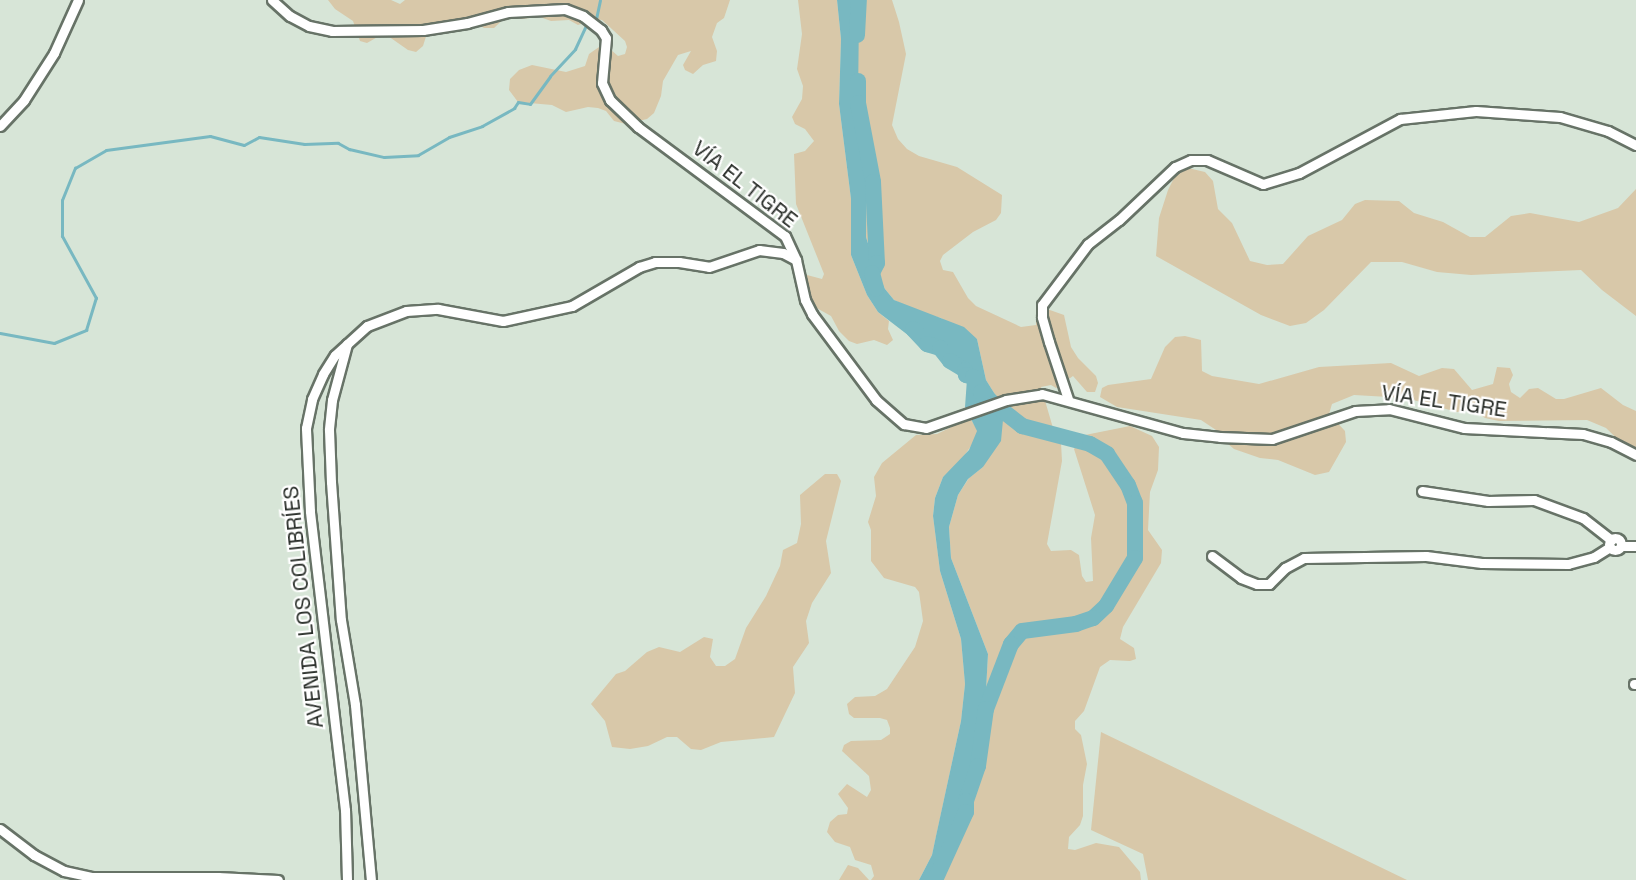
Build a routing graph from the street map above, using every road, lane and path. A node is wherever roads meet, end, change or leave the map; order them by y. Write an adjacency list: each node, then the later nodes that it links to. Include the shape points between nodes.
1 (78, 0): 3 (street, via 54,53 24,100)
2 (272, 0): 5 (street, VÍA EL TIGRE, via 309,26 332,31 423,30 508,12 565,9 583,16 606,38 602,82 610,100 638,127 773,225 791,245)
3 (0, 126)
4 (1636, 144): 7 (street, via 1560,117 1476,111 1400,119 1299,173 1263,184 1207,160 1191,160 1175,167 1088,244 1042,305 1048,342)
5 (796, 260): 6 (street, AVENIDA LOS COLIBRÍES, via 783,253 759,250 709,267 655,262 639,267 572,306 552,312 503,321 438,309 406,311 367,326); 7 (street, VÍA EL TIGRE, via 812,314 886,411 904,424 926,428 1006,400 1042,394)
6 (348, 341): 15 (street, AVENIDA LOS COLIBRÍES, via 323,374 306,428 310,511 345,810); 16 (street, AVENIDA LOS COLIBRÍES, via 332,400 330,461 341,620 355,705)
7 (1068, 399): 8 (street, VÍA EL TIGRE, via 1154,426 1220,437 1272,438 1355,411 1389,410 1464,428 1583,434)
8 (1636, 455)
9 (1422, 491): 10 (street, via 1488,501 1534,500 1583,518)
10 (1610, 543): 11 (street, via 1616,550); 12 (street, via 1594,557 1568,564 1482,563 1426,556 1304,558 1285,568 1269,584 1241,578)
11 (1636, 546)
12 (1212, 556)
13 (0, 829): 14 (street, via 54,866 92,878)
14 (278, 880)
15 (347, 880)
16 (371, 880)

